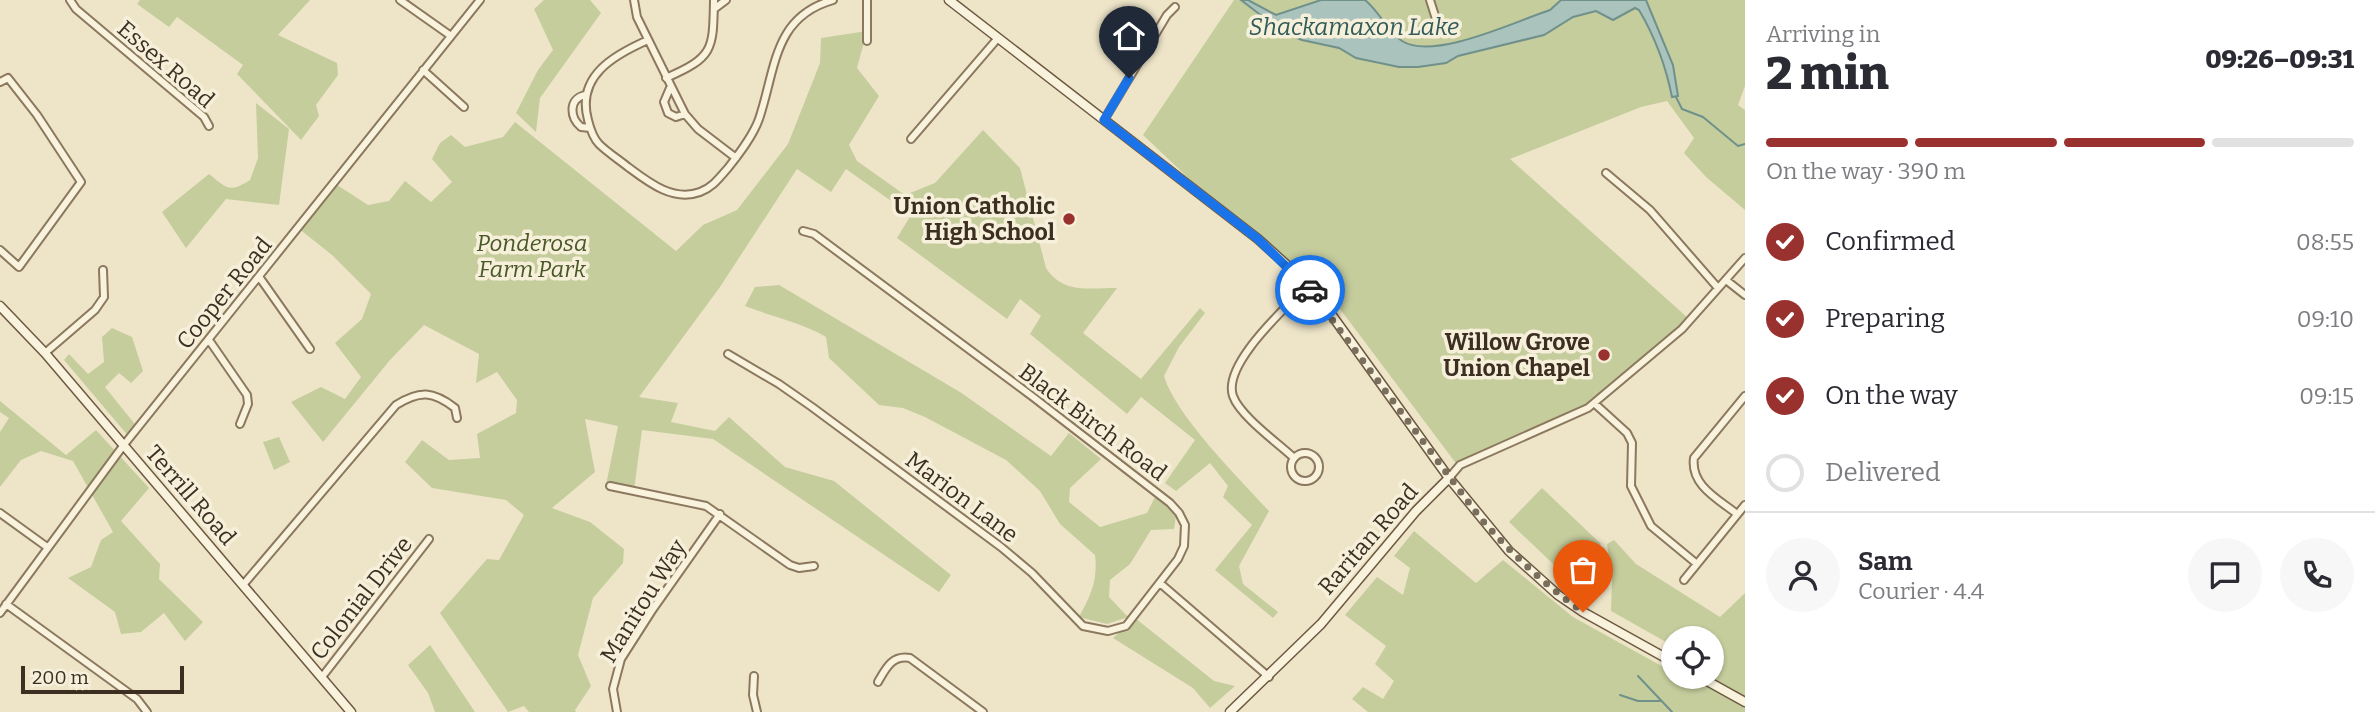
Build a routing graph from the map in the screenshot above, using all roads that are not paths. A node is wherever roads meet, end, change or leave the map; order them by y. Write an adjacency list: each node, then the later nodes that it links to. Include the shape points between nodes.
1 (70, 0): 13 (street, Essex Road)
2 (80, 0): 13 (street)
3 (400, 0): 17 (street)
4 (480, 0): 17 (street, Cooper Road)
5 (634, 0): 19 (street)
6 (714, 0): 15 (street)
7 (726, 0): 15 (street)
8 (833, 0): 12 (street)
9 (867, 0): 20 (street)
10 (949, 0): 18 (main road)
11 (1430, 0): 16 (street)
12 (815, 3): 32 (street, via 781,40 758,122)
13 (75, 7): 29 (street, Essex Road)
14 (1175, 7): 28 (street)
15 (714, 9): 22 (street, via 712,42 697,64)
16 (1436, 19)
17 (451, 36): 21 (street, Cooper Road)
18 (998, 38): 28 (main road); 31 (street)
19 (648, 40): 22 (street); 25 (street, via 619,53 598,71)
20 (867, 41)
21 (423, 70): 26 (street); 38 (street, Cooper Road)
22 (666, 78): 24 (street)
23 (0, 82): 35 (street, via 8,78 81,182 19,267)
24 (670, 88): 27 (street); 27 (street, via 664,102 668,113 676,117)
25 (584, 95): 30 (street); 30 (street, via 573,104 572,114 581,127)
26 (464, 107)
27 (685, 114): 32 (street)
28 (1104, 120): 40 (main road, via 1258,239)
29 (209, 126)
30 (590, 128): 32 (street, via 597,142 657,189 676,193 697,193 713,186)
31 (911, 139)
32 (736, 158)
33 (1605, 173): 41 (street, via 1651,211)
34 (803, 232): 65 (street, Black Birch Road, via 814,234 1177,509 1185,525 1184,546)
35 (0, 250)
36 (1745, 257): 39 (street, Raritan Road)
37 (103, 270): 46 (street, via 100,304)
38 (260, 278): 44 (street, Cooper Road); 45 (street)
39 (1726, 280): 41 (street, Raritan Road); 42 (street)
40 (1307, 285): 53 (street, via 1238,365 1232,384 1240,408); 54 (main road)
41 (1718, 288): 49 (street, Raritan Road, via 1682,329)
42 (1745, 295)
43 (0, 306): 46 (main road, Terrill Road)
44 (209, 340): 51 (street, via 247,395); 52 (street, Cooper Road)
45 (310, 349)
46 (45, 353): 52 (main road, Terrill Road)
47 (728, 354): 65 (street, Marion Lane, via 812,407 1001,547 1079,624 1108,631 1126,626)
48 (1745, 396): 59 (street, via 1693,463 1698,482)
49 (1594, 403): 54 (street, Raritan Road, via 1460,466); 62 (street, via 1632,443 1631,486 1651,526)
50 (457, 418): 66 (street, via 455,408 440,396 422,394 396,405)
51 (240, 424)
52 (123, 446): 61 (street, Cooper Road); 66 (main road, Terrill Road)
53 (1294, 458): 53 (street, via 1291,470 1299,480 1311,480 1318,474 1319,463 1311,454)
54 (1449, 478): 69 (main road, via 1509,551 1558,594); 72 (main road, Raritan Road)
55 (610, 486): 58 (street, via 693,501)
56 (1745, 505): 59 (street)
57 (0, 513): 61 (street)
58 (720, 514): 63 (street, via 790,565); 78 (street, Manitou Way, via 621,659 613,689)
59 (1737, 514): 62 (street)
60 (429, 539): 71 (street, Colonial Drive)
61 (47, 547): 67 (street, Cooper Road)
62 (1697, 564): 64 (street)
63 (814, 566)
64 (1684, 580)
65 (1161, 584): 72 (street)
66 (243, 585): 71 (main road, Terrill Road)
67 (6, 604): 68 (street, Cooper Road); 76 (street, via 137,699)
68 (0, 613)
69 (1661, 655)
70 (754, 676): 79 (street)
71 (322, 677): 77 (main road, Terrill Road)
72 (1269, 677): 81 (main road, Raritan Road)
73 (878, 682): 80 (street, via 891,662 910,658)
74 (1722, 689): 75 (main road)
75 (1745, 702)
76 (147, 712)
77 (351, 712)
78 (617, 712)
79 (757, 712)
80 (983, 712)
81 (1230, 712)

